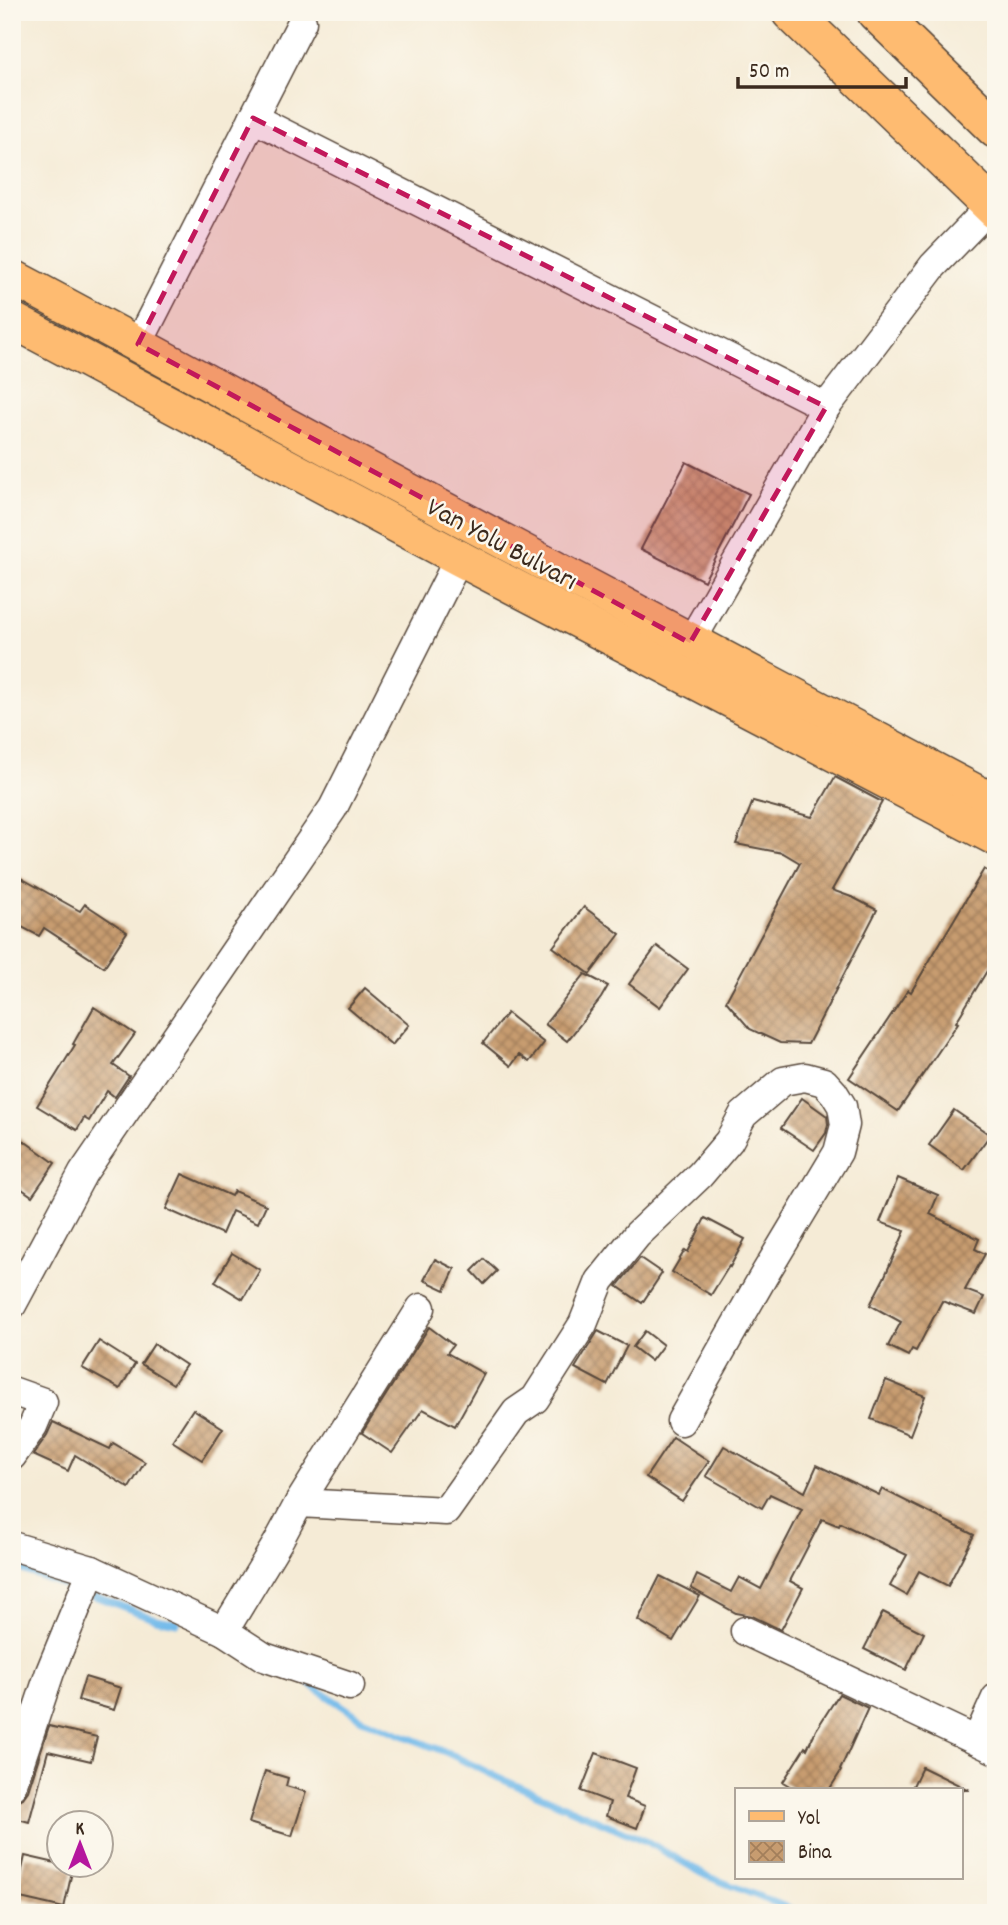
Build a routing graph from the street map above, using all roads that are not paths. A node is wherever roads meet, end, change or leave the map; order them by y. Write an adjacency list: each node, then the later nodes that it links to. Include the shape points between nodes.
1 (791, 12): 6 (highway)
2 (876, 12): 5 (highway)
3 (302, 22): 4 (street)
4 (253, 118): 9 (street); 10 (street)
5 (996, 129)
6 (993, 208): 10 (street, via 933,266)
7 (12, 277): 9 (main road, Van Yolu Bulvarı)
8 (12, 320): 11 (main road)
9 (138, 344): 12 (main road, Van Yolu Bulvarı)
10 (825, 407): 12 (street)
11 (459, 558): 14 (main road); 15 (street, via 333,808 83,1173)
12 (690, 643): 13 (main road, Van Yolu Bulvarı)
13 (996, 803)
14 (996, 838)
15 (12, 1305)
16 (421, 1308): 20 (street)
17 (12, 1391): 19 (street, via 43,1402)
18 (681, 1421): 20 (street, via 838,1152 845,1125 842,1106 824,1082 805,1077 774,1087 743,1115 729,1141 700,1175 637,1235 600,1282 583,1324 535,1399 516,1412 446,1511)
19 (12, 1456)
20 (299, 1503): 23 (street)
21 (12, 1546): 22 (street)
22 (92, 1570): 23 (street); 28 (street, via 50,1672)
23 (224, 1631): 25 (street, via 264,1657)
24 (745, 1631): 27 (street)
25 (350, 1686)
26 (996, 1698): 27 (street)
27 (986, 1745)
28 (12, 1786)

